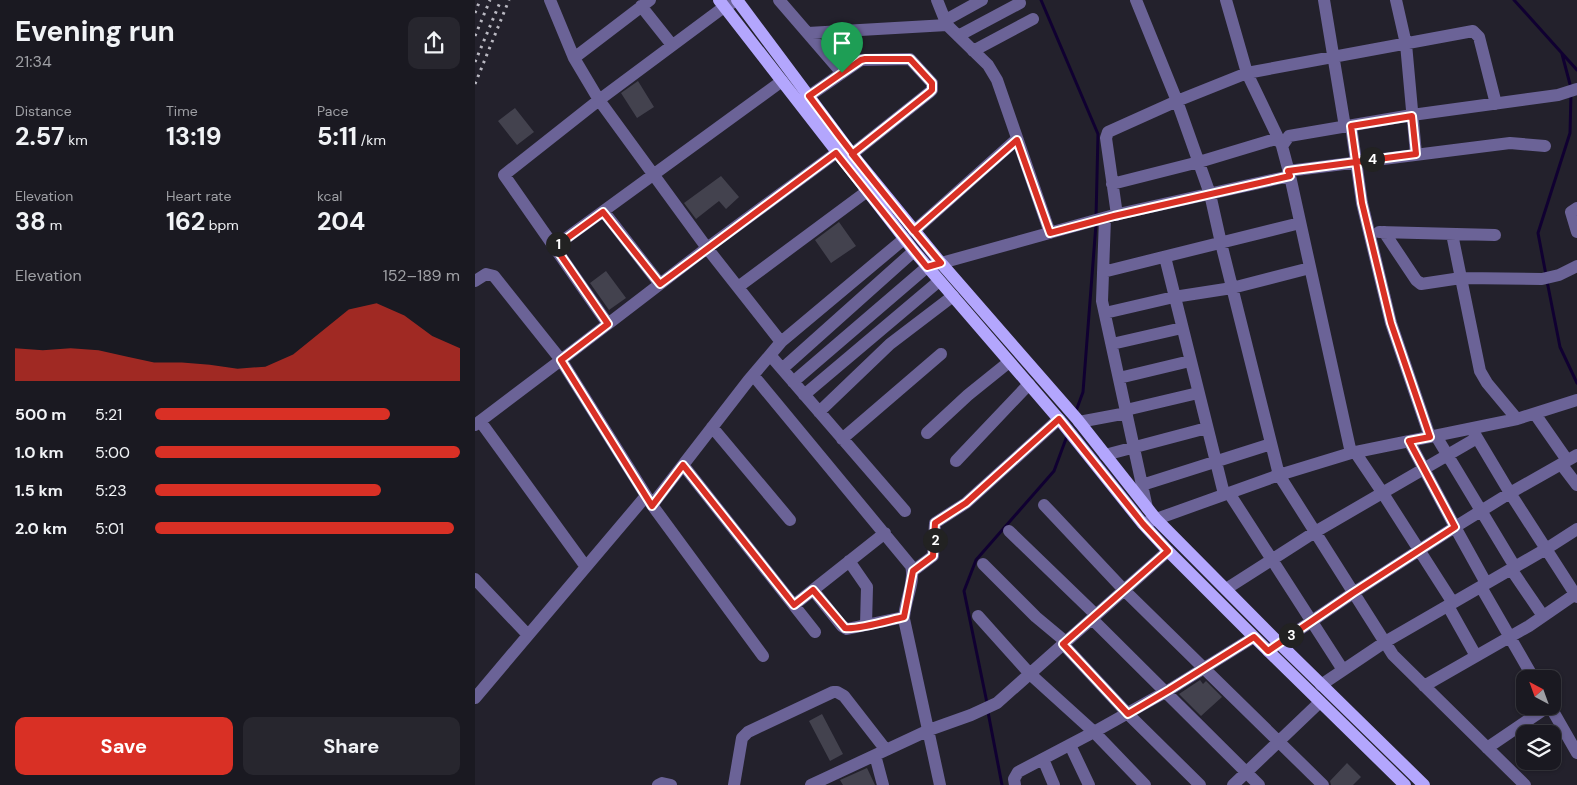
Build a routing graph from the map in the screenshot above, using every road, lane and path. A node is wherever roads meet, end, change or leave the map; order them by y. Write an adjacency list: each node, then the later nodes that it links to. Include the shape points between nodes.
1 (550, 0): 20 (street)
2 (738, 0): 11 (street); 26 (main road)
3 (779, 0): 15 (street)
4 (937, 0): 14 (street)
5 (982, 0): 14 (street)
6 (1136, 0): 28 (street)
7 (1226, 0): 23 (street)
8 (1324, 0): 21 (street)
9 (1396, 0): 17 (street)
10 (645, 3): 18 (street); 20 (street)
11 (721, 3): 18 (street); 24 (main road)
12 (1020, 3): 16 (street)
13 (1033, 19): 19 (street)
14 (946, 23): 15 (street); 16 (street)
15 (807, 33): 22 (street)
16 (958, 36): 19 (street)
17 (1405, 44): 21 (street); 29 (street, via 1475,32); 30 (street)
18 (672, 45): 27 (street)
19 (973, 51): 32 (street, via 988,65 997,80)
20 (574, 58): 27 (street)
21 (1334, 58): 23 (street); 31 (street)
22 (842, 73): 26 (street); 36 (street, via 865,59 906,58 913,61 932,83 930,92)
23 (1247, 73): 28 (street); 33 (street)
24 (782, 81): 35 (main road); 41 (street)
25 (1577, 89): 29 (street)
26 (809, 96): 36 (main road)
27 (599, 100): 41 (street); 57 (street, via 504,176)
28 (1177, 101): 39 (street); 42 (street, via 1108,132)
29 (1496, 104): 30 (street)
30 (1412, 116): 31 (street); 37 (street)
31 (1348, 126): 33 (street, via 1289,136); 38 (street)
32 (1017, 140): 52 (street); 54 (street)
33 (1281, 142): 39 (street); 40 (street)
34 (1545, 146): 37 (street, via 1510,143)
35 (836, 153): 43 (main road); 58 (street)
36 (852, 154): 54 (main road)
37 (1416, 154): 38 (street)
38 (1356, 161): 40 (street); 49 (street)
39 (1199, 162): 42 (street); 44 (street)
40 (1289, 173): 44 (street); 48 (street)
41 (654, 175): 46 (street); 58 (street)
42 (1112, 184): 47 (street)
43 (866, 192): 54 (main road); 70 (street)
44 (1210, 194): 47 (street); 56 (street)
45 (1577, 208): 51 (street, via 1571,212)
46 (603, 212): 57 (street); 69 (street)
47 (1111, 216): 52 (street); 65 (street)
48 (1300, 223): 56 (street); 63 (street)
49 (1369, 232): 50 (street); 103 (street, via 1391,323)
50 (1385, 232): 53 (street); 66 (street, via 1419,283)
51 (1577, 232)
52 (1050, 233): 61 (street)
53 (1452, 234): 55 (street); 66 (street)
54 (909, 235): 59 (main road); 61 (main road); 77 (street)
55 (1495, 235)
56 (1221, 243): 60 (street); 71 (street)
57 (555, 247): 75 (street)
58 (707, 248): 69 (street); 70 (street)
59 (914, 252): 62 (main road); 84 (street)
60 (1165, 257): 65 (street); 73 (street)
61 (941, 263): 62 (street); 96 (main road)
62 (927, 267): 68 (main road); 87 (street)
63 (1310, 268): 71 (street); 108 (street)
64 (1576, 269): 66 (street, via 1542,278)
65 (1103, 272): 74 (street)
66 (1461, 278): 95 (street, via 1480,371)
67 (475, 281): 81 (street, via 486,274 494,276)
68 (939, 281): 72 (main road); 90 (street)
69 (660, 284): 75 (street)
70 (738, 287): 77 (street)
71 (1232, 288): 73 (street); 106 (street)
72 (953, 296): 83 (main road); 92 (street, via 886,348)
73 (1174, 296): 74 (street); 76 (street)
74 (1105, 313): 78 (street)
75 (608, 324): 81 (street)
76 (1182, 328): 78 (street); 82 (street)
77 (781, 342): 80 (street)
78 (1112, 344): 86 (street)
79 (941, 354): 104 (street)
80 (770, 355): 84 (street); 85 (street)
81 (561, 360): 98 (street); 122 (street)
82 (1190, 361): 86 (street); 89 (street)
83 (1009, 362): 88 (main road); 101 (street)
84 (782, 368): 87 (street)
85 (753, 375): 99 (street); 134 (street)
86 (1119, 378): 93 (street)
87 (793, 382): 90 (street)
88 (1029, 384): 97 (main road); 112 (street)
89 (1199, 393): 93 (street); 100 (street)
90 (804, 395): 92 (street)
91 (1575, 400): 94 (street)
92 (819, 412): 104 (street)
93 (1126, 412): 96 (street); 107 (street)
94 (1535, 414): 95 (street); 111 (street)
95 (1517, 419): 102 (street)
96 (1078, 421): 110 (main road)
97 (1061, 422): 129 (main road); 143 (street, via 966,503 935,523 933,556)
98 (478, 423): 141 (street)
99 (712, 428): 114 (street); 128 (street)
100 (1207, 428): 107 (street); 113 (street)
101 (927, 433)
102 (1474, 433): 103 (street); 109 (street); 120 (street)
103 (1433, 437): 105 (street); 109 (street)
104 (842, 439): 126 (street)
105 (1409, 441): 108 (street); 115 (street)
106 (1271, 444): 113 (street); 116 (street)
107 (1134, 447): 110 (street); 117 (street)
108 (1353, 452): 116 (street); 119 (street)
109 (1447, 454): 115 (street); 125 (street)
110 (1105, 455): 124 (main road)
111 (1568, 460): 118 (street); 120 (street)
112 (956, 461)
113 (1216, 461): 117 (street); 121 (street)
114 (683, 465): 122 (street); 152 (street)
115 (1424, 468): 119 (street); 130 (street)
116 (1279, 475): 121 (street); 133 (street)
117 (1142, 485): 124 (street)
118 (1577, 485)
119 (1382, 492): 133 (street); 136 (street)
120 (1510, 493): 125 (street); 135 (street)
121 (1227, 494): 127 (street); 138 (street)
122 (649, 501): 141 (street); 167 (street)
123 (1043, 506): 148 (street)
124 (1147, 508): 127 (main road)
125 (1481, 511): 130 (street); 142 (street)
126 (905, 512)
127 (1156, 519): 129 (street); 146 (main road)
128 (790, 520)
129 (1143, 524): 137 (main road)
130 (1455, 527): 136 (street); 145 (street)
131 (1577, 530): 135 (street)
132 (1009, 531): 156 (street)
133 (1315, 532): 138 (street); 149 (street)
134 (885, 533): 139 (street); 143 (street)
135 (1546, 549): 142 (street); 150 (street)
136 (1419, 550): 149 (street); 151 (street)
137 (1168, 551): 148 (street); 161 (main road)
138 (1273, 559): 146 (street); 157 (street)
139 (849, 561): 147 (street); 158 (street, via 867,587)
140 (983, 564): 164 (street)
141 (586, 567): 160 (street)
142 (1513, 568): 145 (street); 154 (street)
143 (913, 571): 155 (street)
144 (475, 579): 160 (street)
145 (1484, 585): 151 (street); 162 (street)
146 (1226, 589): 165 (main road)
147 (813, 590): 152 (street); 158 (street, via 845,628)
148 (1124, 590): 156 (street); 169 (street)
149 (1353, 593): 157 (street); 163 (street)
150 (1576, 595): 154 (street)
151 (1450, 604): 163 (street); 168 (street)
152 (794, 605): 159 (street)
153 (978, 616): 172 (street)
154 (1543, 616): 162 (street)
155 (904, 617): 158 (street); 181 (street)
156 (1094, 617): 164 (street); 175 (street)
157 (1312, 621): 165 (street); 170 (street)
158 (866, 625)
159 (815, 632)
160 (528, 635): 176 (street)
161 (1254, 637): 166 (main road); 169 (street)
162 (1510, 637): 168 (street); 171 (street)
163 (1385, 642): 170 (street); 174 (street, via 1393,655)
164 (1065, 643): 172 (street); 178 (street)
165 (1279, 643): 166 (street); 173 (main road)
166 (1268, 651): 177 (main road)
167 (763, 656)
168 (1476, 656): 174 (street)
169 (1203, 669): 175 (street); 183 (street)
170 (1343, 670): 173 (street)
171 (1529, 670)
172 (1030, 674): 181 (street, via 997,702); 182 (street)
173 (1321, 685): 205 (main road)
174 (1424, 686): 185 (street)
175 (1166, 692): 178 (street); 189 (street)
176 (475, 698)
177 (1321, 702): 183 (street); 204 (main road)
178 (1128, 714): 182 (street); 200 (street)
179 (1536, 715): 185 (street)
180 (1554, 715): 187 (street)
181 (929, 730): 186 (street); 195 (street)
182 (1094, 732): 184 (street); 199 (street)
183 (1278, 742): 189 (street); 203 (street)
184 (1070, 745): 188 (street); 198 (street)
185 (1487, 748): 206 (street)
186 (881, 753): 192 (street, via 844,696 833,692 745,734); 193 (street); 194 (street)
187 (1577, 753)
188 (1043, 759): 196 (street, via 1018,772); 197 (street)
189 (1246, 772): 201 (street); 202 (street)
190 (658, 785): 191 (street)
191 (671, 785)
192 (734, 785)
193 (811, 785)
194 (883, 785)
195 (940, 785)
196 (1015, 785)
197 (1054, 785)
198 (1089, 785)
199 (1145, 785)
200 (1200, 785)
201 (1233, 785)
202 (1259, 785)
203 (1323, 785)
204 (1405, 785)
205 (1424, 785)
206 (1525, 785)

